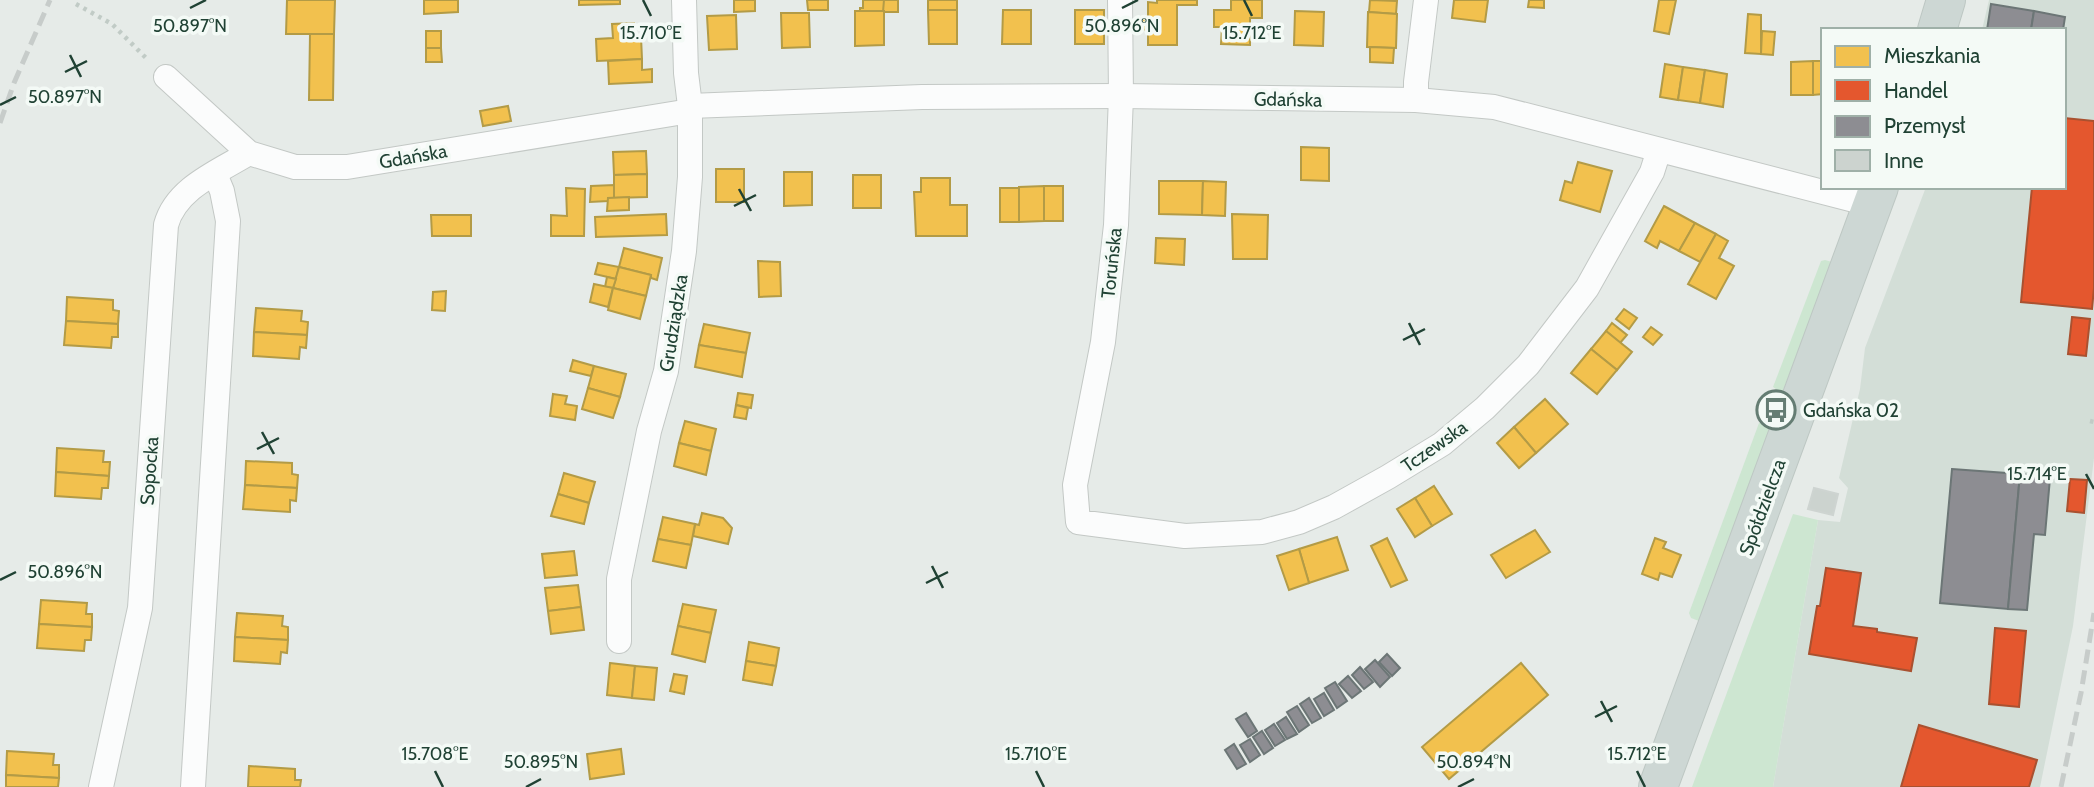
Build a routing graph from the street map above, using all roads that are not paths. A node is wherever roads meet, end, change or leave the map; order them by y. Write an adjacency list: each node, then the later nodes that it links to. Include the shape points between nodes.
1 (684, 0): 9 (street, Grudziądzka)
2 (1120, 0): 7 (street, Toruńska)
3 (1426, 0): 8 (street)
4 (1946, 0): 5 (main road)
5 (1938, 28)
6 (166, 76): 11 (street, Gdańska)
7 (1121, 96): 8 (street, Gdańska); 9 (street, Gdańska, via 922,97); 16 (street, Toruńska, via 1116,225 1103,342 1075,485)
8 (1416, 100): 10 (street, Gdańska, via 1494,107)
9 (690, 108): 11 (street, Gdańska, via 347,167 295,167); 17 (street, Grudziądzka, via 684,251 666,371 619,579)
10 (1659, 150): 13 (street, Gdańska); 16 (street, Tczewska, via 1652,172 1587,288 1528,365 1442,444 1334,507 1262,532 1185,536)
11 (249, 153): 12 (street, Sopocka)
12 (215, 174): 18 (street, Sopocka, via 176,202 166,225 140,608); 19 (street, via 228,221)
13 (1821, 184)
14 (1843, 189): 15 (street, Gdańska)
15 (1876, 196): 20 (main road, Spółdzielcza)
16 (1078, 522)
17 (619, 642)
18 (101, 787)
19 (193, 787)
20 (1658, 787)

